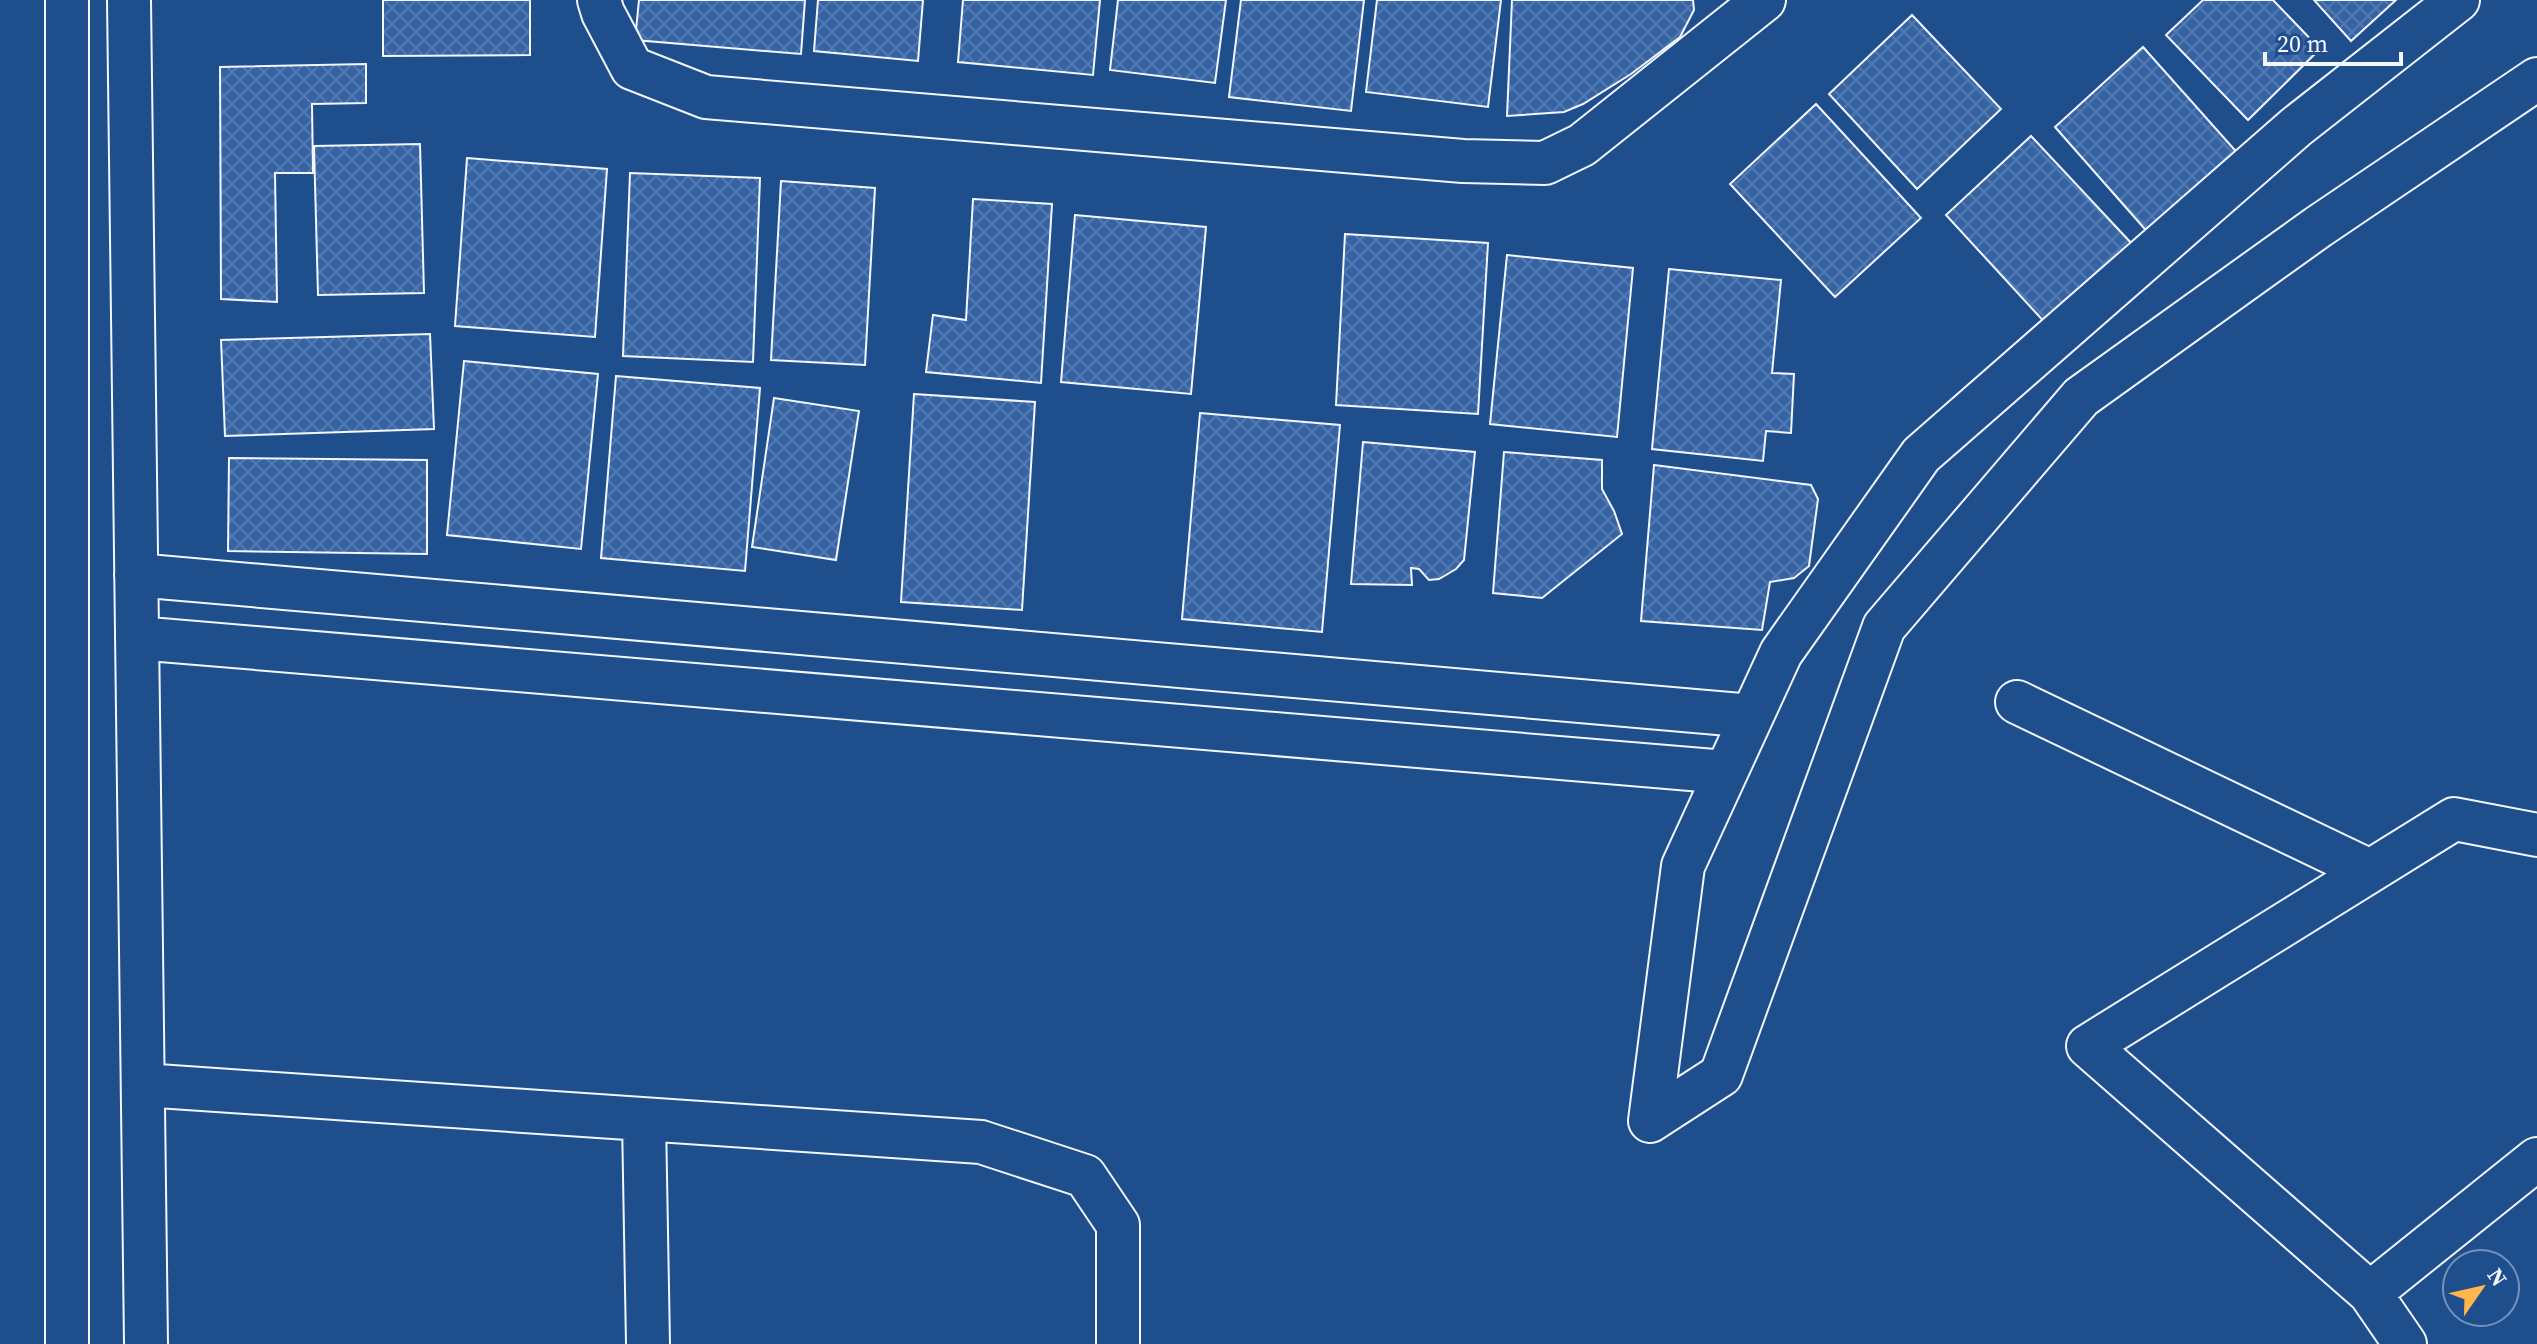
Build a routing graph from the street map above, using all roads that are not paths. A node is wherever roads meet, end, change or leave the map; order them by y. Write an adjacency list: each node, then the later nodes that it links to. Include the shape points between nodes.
1 (67, 0): 18 (street)
2 (129, 0): 7 (street)
3 (599, 0): 4 (street, via 632,68 706,97 1447,160 1545,163 1582,145)
4 (1764, 0)
5 (2458, 0): 10 (street, via 2296,127 1921,455 1781,653)
6 (2537, 79): 11 (street, via 2081,397 1915,590 1884,627 1721,1075 1650,1121 1683,866)
7 (136, 575): 8 (street); 10 (street)
8 (137, 638): 11 (street); 14 (street)
9 (2017, 702): 13 (street)
10 (1752, 716): 11 (street)
11 (1726, 772)
12 (2537, 835): 13 (street, via 2454,819)
13 (2370, 871): 17 (street, via 2088,1046)
14 (143, 1085): 15 (street); 19 (street)
15 (644, 1120): 20 (street); 21 (street, via 981,1142 1085,1176 1118,1225)
16 (2537, 1159): 17 (street)
17 (2370, 1293): 22 (street)
18 (67, 1344)
19 (146, 1344)
20 (648, 1344)
21 (1118, 1344)
22 (2405, 1344)

